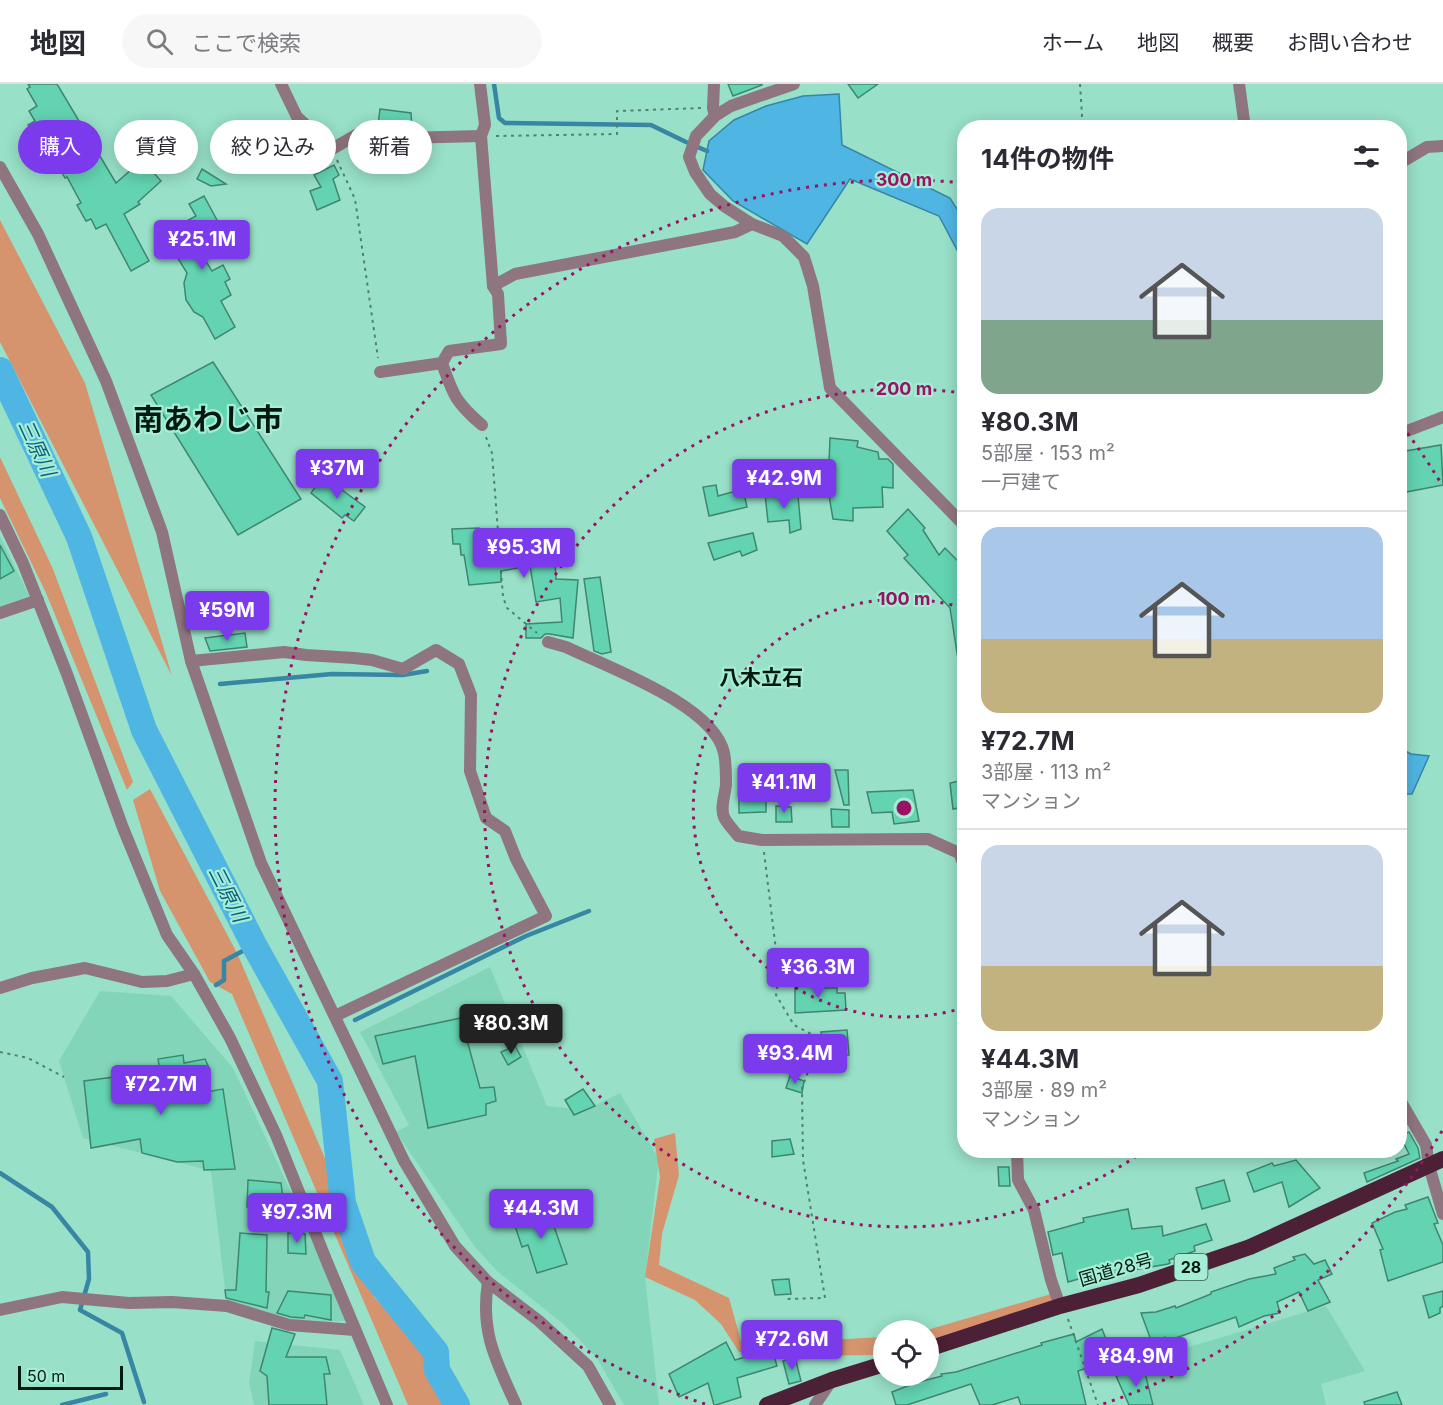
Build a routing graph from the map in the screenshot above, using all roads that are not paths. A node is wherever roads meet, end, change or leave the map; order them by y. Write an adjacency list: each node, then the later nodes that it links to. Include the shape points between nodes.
1 (281, 84): 8 (street, via 297,117 333,149 363,131 403,138)
2 (480, 84): 8 (street, via 485,125)
3 (714, 84): 6 (street)
4 (794, 84): 6 (street)
5 (1239, 84): 7 (street)
6 (714, 112): 12 (street, via 696,136 689,157 710,194)
7 (1244, 120)
8 (481, 136): 13 (street)
9 (1443, 146): 10 (street, via 1427,147)
10 (1407, 159)
11 (0, 168): 24 (street, via 38,234 106,381 162,532)
12 (752, 224): 13 (street, via 735,232 515,274); 20 (street, via 783,236 804,257 813,286 830,388)
13 (493, 286): 14 (street, via 498,294 501,345 449,351)
14 (442, 363): 15 (street); 17 (street, via 462,409)
15 (380, 372)
16 (1443, 417): 18 (street)
17 (482, 425)
18 (1407, 431)
19 (0, 515): 21 (street)
20 (957, 518)
21 (38, 600): 22 (street); 26 (street, via 167,935)
22 (0, 613)
23 (548, 642): 25 (street, via 670,697 701,717 724,753 723,816 738,836 762,840 928,839)
24 (191, 661): 28 (street, via 261,863); 28 (street, via 284,652 354,657 402,669 436,650 459,664 471,695 470,771 486,818 505,831 546,916)
25 (957, 852)
26 (194, 974): 27 (street, via 142,982 85,968); 36 (street, via 230,1038 276,1135)
27 (0, 988)
28 (335, 1016): 33 (street, via 404,1161 455,1246)
29 (1407, 1112): 31 (street)
30 (1017, 1158): 34 (street, via 1018,1180 1034,1210)
31 (1436, 1162): 32 (street); 34 (highway, 国道28号 / 28, via 1250,1247 1139,1285)
32 (1443, 1215)
33 (488, 1282): 41 (street, via 484,1304 491,1350); 42 (street, via 572,1349 588,1366)
34 (1060, 1306): 37 (highway, 国道28号 / 28)
35 (0, 1310): 36 (street, via 62,1298 172,1302 226,1306 289,1325)
36 (355, 1330): 40 (street)
37 (939, 1345)
38 (873, 1367): 39 (highway)
39 (832, 1380): 43 (highway); 44 (street)
40 (387, 1405)
41 (516, 1405)
42 (610, 1405)
43 (767, 1405)
44 (815, 1405)

